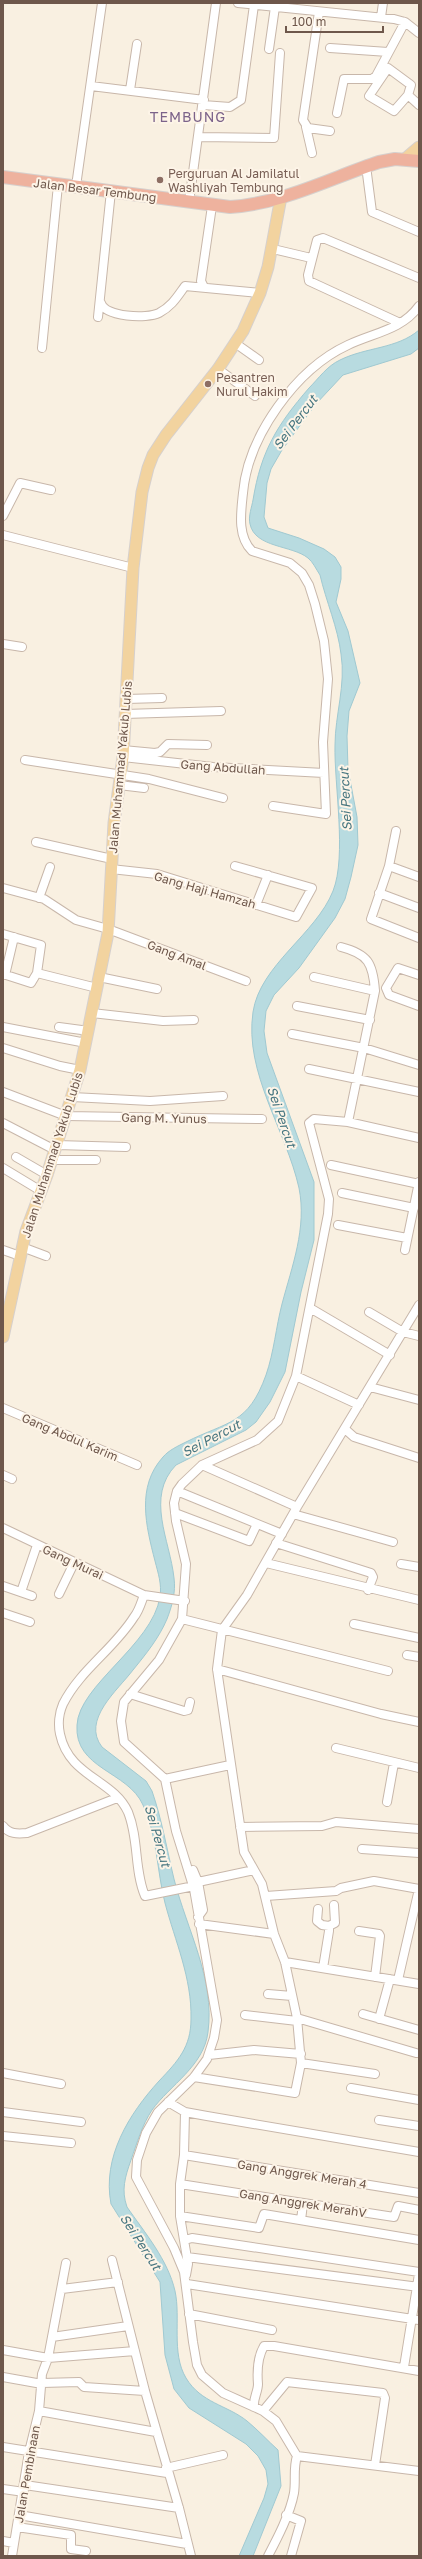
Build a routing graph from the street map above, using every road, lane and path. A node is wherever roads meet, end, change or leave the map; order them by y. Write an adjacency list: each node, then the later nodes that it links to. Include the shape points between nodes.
1 (102, 3): 17 (street)
2 (216, 3): 20 (street)
3 (238, 3): 5 (street)
4 (383, 3): 9 (street)
5 (256, 4): 7 (street); 20 (street, via 241,100 230,107)
6 (292, 6): 7 (street); 8 (street)
7 (275, 7): 14 (street)
8 (319, 12): 9 (street); 23 (street, via 305,99 303,120)
9 (381, 17): 10 (street)
10 (405, 22): 11 (street); 15 (street)
11 (419, 33)
12 (137, 44): 18 (street)
13 (330, 48): 15 (street)
14 (269, 49)
15 (388, 52): 22 (street, via 374,78 344,79)
16 (280, 53): 25 (street, via 274,138)
17 (92, 86): 18 (street); 33 (street)
18 (130, 90): 20 (street)
19 (408, 95): 19 (street, via 410,84 388,68 369,96 392,111); 21 (street)
20 (203, 102): 25 (street)
21 (419, 105)
22 (337, 113)
23 (306, 127): 24 (street); 27 (street)
24 (330, 131)
25 (199, 137): 36 (street)
26 (419, 147): 28 (main road)
27 (312, 153)
28 (405, 159): 29 (highway, Jalan Besar Tembung); 30 (highway, Jalan Besar Tembung)
29 (419, 161)
30 (366, 166): 35 (highway, Jalan Besar Tembung); 38 (street, via 372,212)
31 (3, 178): 32 (highway, Jalan Besar Tembung)
32 (58, 186): 33 (highway, Jalan Besar Tembung); 49 (street)
33 (76, 186): 34 (highway, Jalan Besar Tembung)
34 (111, 191): 36 (highway, Jalan Besar Tembung); 44 (street)
35 (281, 197): 37 (highway, Jalan Besar Tembung, via 244,206); 39 (main road, Jalan Muhammad Yakub Lubis)
36 (189, 202): 37 (highway, Jalan Besar Tembung)
37 (212, 206): 42 (street, via 201,282)
38 (419, 232)
39 (273, 249): 40 (street); 43 (main road, Jalan Muhammad Yakub Lubis)
40 (311, 258): 41 (street, via 317,240 321,238); 47 (street, via 308,275 312,283)
41 (419, 278)
42 (204, 287): 43 (street); 44 (street, via 185,286 172,304 160,313 148,316 114,313 105,309)
43 (260, 293): 48 (main road, Jalan Muhammad Yakub Lubis)
44 (101, 302): 46 (street)
45 (419, 306): 47 (street, via 412,315)
46 (98, 317)
47 (400, 323): 66 (street, via 336,351 304,378 279,406 259,435 247,466 242,526 248,547 256,553 290,562 302,572 315,604 324,641 328,679 323,742)
48 (236, 343): 50 (street); 51 (main road, Jalan Muhammad Yakub Lubis)
49 (42, 348)
50 (259, 360)
51 (218, 369): 52 (street); 56 (main road, Jalan Muhammad Yakub Lubis, via 179,416 153,455 142,492)
52 (255, 396)
53 (51, 490): 54 (street, via 20,483)
54 (3, 516)
55 (3, 535): 56 (street)
56 (133, 568): 60 (main road, Jalan Muhammad Yakub Lubis)
57 (3, 644): 58 (street)
58 (22, 647)
59 (162, 698): 60 (street)
60 (126, 699): 62 (main road, Jalan Muhammad Yakub Lubis)
61 (221, 711): 62 (street)
62 (125, 714): 64 (main road, Jalan Muhammad Yakub Lubis)
63 (207, 745): 64 (street, via 168,744 160,752)
64 (123, 754): 66 (street, Gang Abdullah, via 212,768); 67 (main road, Jalan Muhammad Yakub Lubis)
65 (25, 760): 67 (street)
66 (324, 773): 70 (street, via 326,814)
67 (119, 780): 68 (street); 69 (street, via 149,779); 73 (main road, Jalan Muhammad Yakub Lubis)
68 (144, 788)
69 (224, 798)
70 (273, 806)
71 (396, 831): 75 (street)
72 (36, 842): 73 (street, Gang Haji Hamzah)
73 (112, 864): 82 (street, Gang Haji Hamzah, via 157,874); 84 (main road, Jalan Muhammad Yakub Lubis)
74 (235, 866): 77 (street)
75 (389, 866): 78 (street); 80 (street)
76 (50, 867): 81 (street)
77 (268, 875): 82 (street); 82 (street, Gang Haji Hamzah, via 312,888 296,917)
78 (419, 877)
79 (3, 888): 81 (street, Gang Amal)
80 (379, 893): 83 (street); 87 (street, via 371,919)
81 (39, 898): 84 (street, Gang Amal, via 76,920)
82 (256, 905)
83 (419, 908)
84 (108, 929): 93 (street, Gang Amal); 94 (main road, Jalan Muhammad Yakub Lubis)
85 (3, 934): 86 (street)
86 (14, 937): 89 (street, via 41,945); 90 (street)
87 (419, 938)
88 (341, 947): 96 (street, via 365,957 373,970)
89 (37, 973): 90 (street, via 31,983); 94 (street)
90 (4, 975)
91 (419, 975): 98 (street, via 398,968 386,988 389,995)
92 (314, 977): 96 (street)
93 (246, 981)
94 (98, 982): 95 (street); 99 (main road, Jalan Muhammad Yakub Lubis)
95 (158, 989)
96 (375, 991): 101 (street)
97 (296, 1006): 101 (street)
98 (419, 1006)
99 (92, 1013): 100 (street, via 163,1020); 104 (main road, Jalan Muhammad Yakub Lubis)
100 (194, 1020)
101 (370, 1020): 108 (street)
102 (3, 1027): 106 (street)
103 (58, 1027): 104 (street)
104 (89, 1031): 106 (main road, Jalan Muhammad Yakub Lubis)
105 (292, 1034): 108 (street)
106 (86, 1043): 111 (main road, Jalan Muhammad Yakub Lubis)
107 (3, 1048): 111 (street)
108 (364, 1048): 109 (street); 112 (street)
109 (419, 1065)
110 (309, 1069): 112 (street)
111 (80, 1070): 116 (main road, Jalan Muhammad Yakub Lubis)
112 (356, 1079): 114 (street); 119 (street)
113 (3, 1092): 117 (street, Gang M. Yunus)
114 (419, 1092)
115 (223, 1096): 116 (street, via 150,1100)
116 (72, 1097): 117 (main road, Jalan Muhammad Yakub Lubis)
117 (66, 1116): 118 (street, Gang M. Yunus); 123 (main road, Jalan Muhammad Yakub Lubis)
118 (262, 1120)
119 (348, 1122): 121 (street); 142 (street, via 314,1119 309,1123 329,1198 327,1224)
120 (3, 1123): 123 (street)
121 (419, 1138)
122 (126, 1147): 123 (street)
123 (54, 1151): 125 (street); 128 (main road, Jalan Muhammad Yakub Lubis)
124 (16, 1157): 128 (street)
125 (96, 1160)
126 (330, 1165): 129 (street)
127 (3, 1168): 130 (street)
128 (47, 1175): 130 (main road, Jalan Muhammad Yakub Lubis)
129 (419, 1183): 132 (street)
130 (41, 1191): 139 (main road, Jalan Muhammad Yakub Lubis)
131 (342, 1193): 132 (street)
132 (414, 1208): 134 (street)
133 (338, 1225): 136 (street)
134 (410, 1226): 135 (street); 136 (street)
135 (419, 1229)
136 (407, 1238): 138 (street)
137 (3, 1250): 139 (street)
138 (405, 1250)
139 (21, 1251): 140 (street); 144 (main road, Jalan Muhammad Yakub Lubis)
140 (46, 1256)
141 (419, 1305): 145 (street)
142 (310, 1308): 147 (street); 148 (street)
143 (369, 1312): 145 (street)
144 (4, 1332)
145 (403, 1332): 146 (street); 147 (street)
146 (419, 1336)
147 (390, 1355): 149 (street)
148 (296, 1376): 151 (street); 156 (street, via 278,1421 267,1433)
149 (370, 1387): 150 (street); 151 (street)
150 (419, 1400)
151 (359, 1405): 153 (street)
152 (3, 1408): 155 (street, Gang Abdul Karim)
153 (345, 1429): 154 (street, via 354,1436); 160 (street)
154 (419, 1458)
155 (137, 1465)
156 (202, 1465): 159 (street); 160 (street)
157 (3, 1475): 158 (street)
158 (12, 1479)
159 (177, 1491): 161 (street); 162 (street)
160 (295, 1510): 164 (street); 165 (street)
161 (175, 1513): 162 (street, via 249,1541); 179 (street, via 186,1564)
162 (257, 1524): 164 (street)
163 (3, 1528): 167 (street, Gang Murai)
164 (282, 1534): 166 (street)
165 (393, 1542)
166 (276, 1543): 169 (street); 173 (street, via 371,1573 373,1577)
167 (37, 1545): 168 (street, Gang Murai); 174 (street)
168 (74, 1563): 175 (street); 177 (street, Gang Murai)
169 (266, 1563): 173 (street); 184 (street)
170 (401, 1564): 171 (street)
171 (419, 1567)
172 (3, 1586): 174 (street)
173 (368, 1590): 178 (street)
174 (21, 1592): 176 (street)
175 (60, 1594)
176 (32, 1596)
177 (146, 1596): 179 (street, Gang Murai); 198 (street, via 134,1617 83,1675 63,1704 60,1716 59,1730 63,1747 71,1759 89,1777)
178 (419, 1600)
179 (182, 1601): 181 (street)
180 (3, 1613): 182 (street)
181 (182, 1619): 184 (street); 190 (street, via 160,1660)
182 (30, 1622)
183 (354, 1624): 185 (street)
184 (222, 1630): 188 (street); 189 (street)
185 (419, 1638)
186 (407, 1655): 187 (street)
187 (419, 1658)
188 (217, 1669): 192 (street); 195 (street)
189 (388, 1671)
190 (130, 1694): 191 (street, via 184,1711 188,1710); 197 (street, via 124,1702 121,1721 124,1742)
191 (190, 1702)
192 (419, 1722)
193 (336, 1748): 194 (street)
194 (394, 1763): 196 (street); 199 (street)
195 (230, 1765): 197 (street); 201 (street)
196 (419, 1768)
197 (165, 1779): 206 (street, via 184,1857)
198 (117, 1798): 200 (street, via 27,1833 16,1834 6,1831); 206 (street, via 127,1810 133,1826 144,1894 146,1896 179,1890)
199 (387, 1802)
200 (3, 1826)
201 (240, 1827): 202 (street, via 322,1826 336,1822); 205 (street, via 244,1855)
202 (419, 1829)
203 (362, 1849): 204 (street)
204 (419, 1853)
205 (254, 1870): 206 (street); 208 (street)
206 (196, 1884): 211 (street)
207 (419, 1889): 208 (street, via 374,1881 336,1891); 218 (street)
208 (266, 1896): 214 (street)
209 (334, 1906): 212 (street, via 335,1923)
210 (318, 1909): 212 (street, via 319,1924)
211 (198, 1921): 214 (street); 228 (street, via 209,1967 217,2020)
212 (329, 1926): 216 (street)
213 (359, 1931): 217 (street, via 380,1936)
214 (274, 1934): 215 (street)
215 (285, 1962): 216 (street); 221 (street)
216 (323, 1968): 217 (street)
217 (375, 1977): 218 (street)
218 (394, 1980): 219 (street); 224 (street)
219 (419, 1984)
220 (268, 1994): 221 (street)
221 (292, 1996): 225 (street)
222 (363, 2014): 224 (street)
223 (245, 2015): 225 (street)
224 (378, 2019): 226 (street)
225 (297, 2020): 227 (street); 229 (street)
226 (419, 2030)
227 (416, 2052)
228 (209, 2054): 229 (street, via 254,2050); 233 (street)
229 (301, 2054): 230 (street)
230 (301, 2063): 232 (street); 233 (street, via 294,2094)
231 (3, 2073): 234 (street)
232 (375, 2074)
233 (194, 2078): 237 (street)
234 (61, 2084)
235 (351, 2088): 236 (street)
236 (419, 2100)
237 (168, 2102): 239 (street); 259 (street, via 158,2112 146,2132 136,2177 174,2248)
238 (3, 2112): 241 (street)
239 (185, 2112): 245 (street); 246 (street)
240 (379, 2120): 242 (street)
241 (81, 2122)
242 (419, 2126)
243 (3, 2136): 244 (street)
244 (71, 2143)
245 (419, 2152)
246 (184, 2155): 247 (street); 248 (street, Gang Anggrek Merah 4)
247 (180, 2184): 249 (street, Gang Anggrek MerahV); 251 (street)
248 (419, 2193)
249 (303, 2204): 250 (street, Gang Anggrek MerahV, via 394,2217 398,2206); 252 (street)
250 (419, 2210)
251 (180, 2216): 252 (street, via 258,2228 264,2214); 253 (street)
252 (300, 2220): 254 (street)
253 (185, 2240): 255 (street); 258 (street, via 192,2238)
254 (419, 2240)
255 (187, 2257): 259 (street); 261 (street)
256 (112, 2260): 260 (street)
257 (66, 2263): 262 (street, Jalan Pembinaan)
258 (419, 2273): 261 (street)
259 (186, 2281): 263 (street); 264 (street)
260 (118, 2282): 262 (street); 265 (street)
261 (418, 2287): 264 (street)
262 (62, 2289): 267 (street, Jalan Pembinaan)
263 (189, 2314): 266 (street); 276 (street, via 197,2365 202,2375 222,2393)
264 (415, 2319): 271 (street)
265 (128, 2326): 267 (street); 269 (street)
266 (272, 2330)
267 (52, 2337): 270 (street, Jalan Pembinaan)
268 (3, 2350): 270 (street)
269 (135, 2352): 270 (street); 275 (street)
270 (48, 2358): 274 (street, Jalan Pembinaan)
271 (404, 2367): 272 (street); 276 (street, via 264,2346 256,2376 258,2384 253,2398)
272 (419, 2371)
273 (3, 2377): 274 (street)
274 (41, 2386): 275 (street, via 79,2382 84,2387); 277 (street, Jalan Pembinaan)
275 (144, 2391): 279 (street)
276 (254, 2407): 278 (street)
277 (39, 2411): 279 (street); 281 (street, Jalan Pembinaan)
278 (263, 2411): 283 (street, via 282,2428); 284 (street, via 287,2382 383,2394 385,2398)
279 (156, 2432): 285 (street)
280 (3, 2447): 281 (street)
281 (29, 2452): 285 (street); 288 (street, Jalan Pembinaan)
282 (222, 2455): 285 (street)
283 (297, 2456): 284 (street); 291 (street, via 293,2471 294,2493)
284 (374, 2465): 286 (street)
285 (167, 2471): 289 (street)
286 (419, 2471)
287 (3, 2489): 288 (street)
288 (24, 2489): 289 (street); 290 (street, Jalan Pembinaan)
289 (179, 2508): 295 (street)
290 (19, 2515): 292 (street, Jalan Pembinaan); 295 (street)
291 (286, 2515): 299 (street); 300 (street, via 301,2521)
292 (17, 2527): 294 (street, Jalan Pembinaan); 296 (street, via 71,2535 71,2549)
293 (3, 2542): 294 (street)
294 (14, 2543): 297 (street, Jalan Pembinaan)
295 (187, 2544): 298 (street)
296 (86, 2552)
297 (12, 2556)
298 (191, 2556)
299 (268, 2556)
300 (291, 2556)

